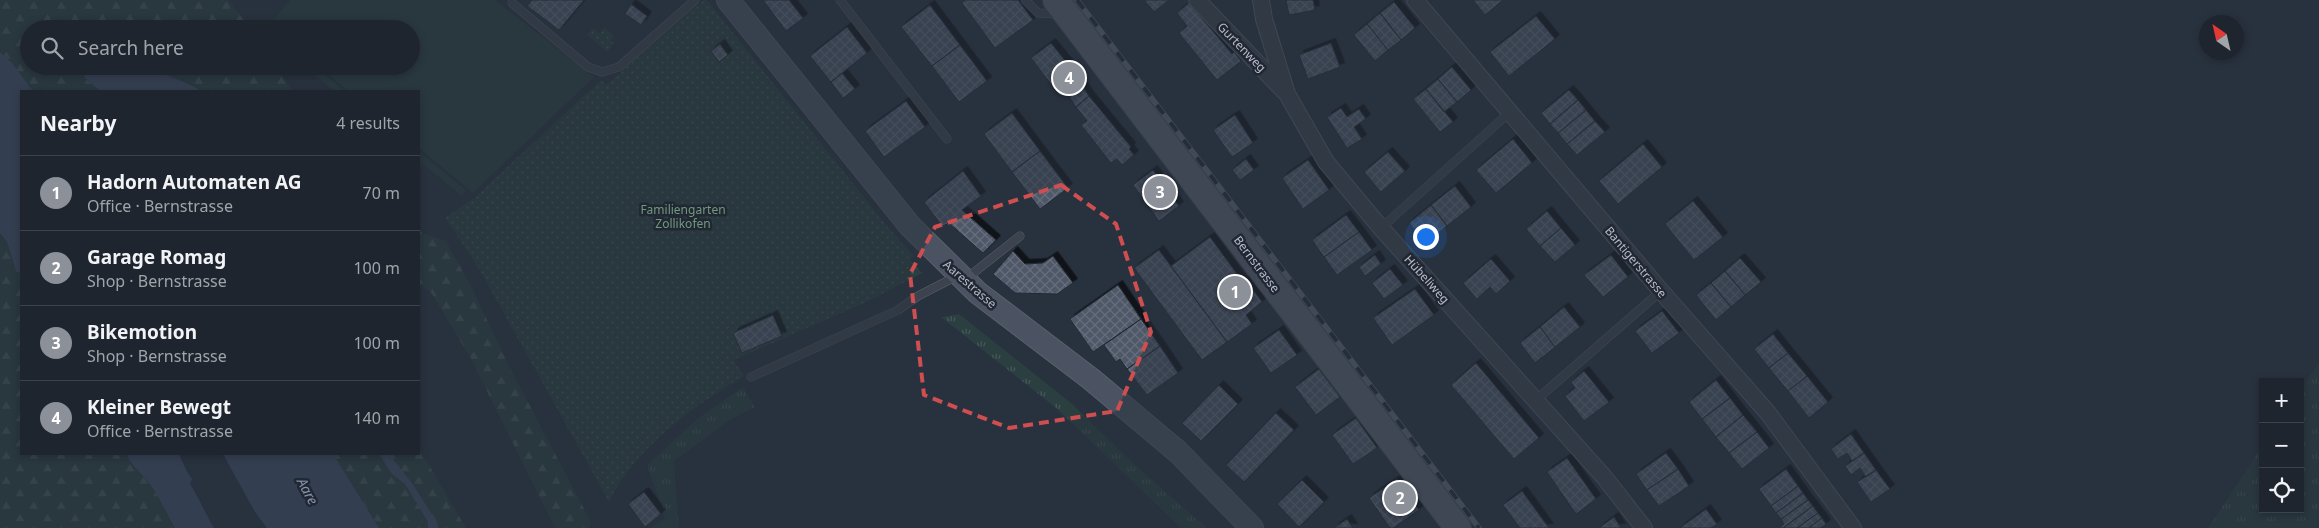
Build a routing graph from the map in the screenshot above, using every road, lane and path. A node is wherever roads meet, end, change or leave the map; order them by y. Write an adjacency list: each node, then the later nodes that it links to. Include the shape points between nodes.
1 (695, 0): 8 (lane, via 620,67 602,72 588,67)
2 (728, 0): 15 (street, Aarestrasse, via 910,226)
3 (840, 0): 12 (lane)
4 (1025, 0): 9 (lane, via 1038,13)
5 (1197, 0): 10 (street, Gurtenweg)
6 (1260, 0): 10 (street, Hübeliweg)
7 (1415, 0): 11 (street, Bantigerstrasse)
8 (512, 3)
9 (1061, 7): 20 (main road, Bernstrasse)
10 (1287, 94): 13 (street, Hübeliweg, via 1326,162)
11 (1509, 113): 13 (lane); 16 (street, Bantigerstrasse)
12 (947, 139)
13 (1381, 228): 18 (street, Hübeliweg)
14 (1020, 236): 15 (lane)
15 (961, 278): 17 (lane); 19 (street, Aarestrasse, via 1133,413 1214,486)
16 (1661, 291): 18 (lane); 22 (street, Bantigerstrasse, via 1768,413)
17 (751, 377)
18 (1536, 400): 21 (street, Hübeliweg)
19 (1252, 528)
20 (1458, 528)
21 (1644, 528)
22 (1853, 528)

